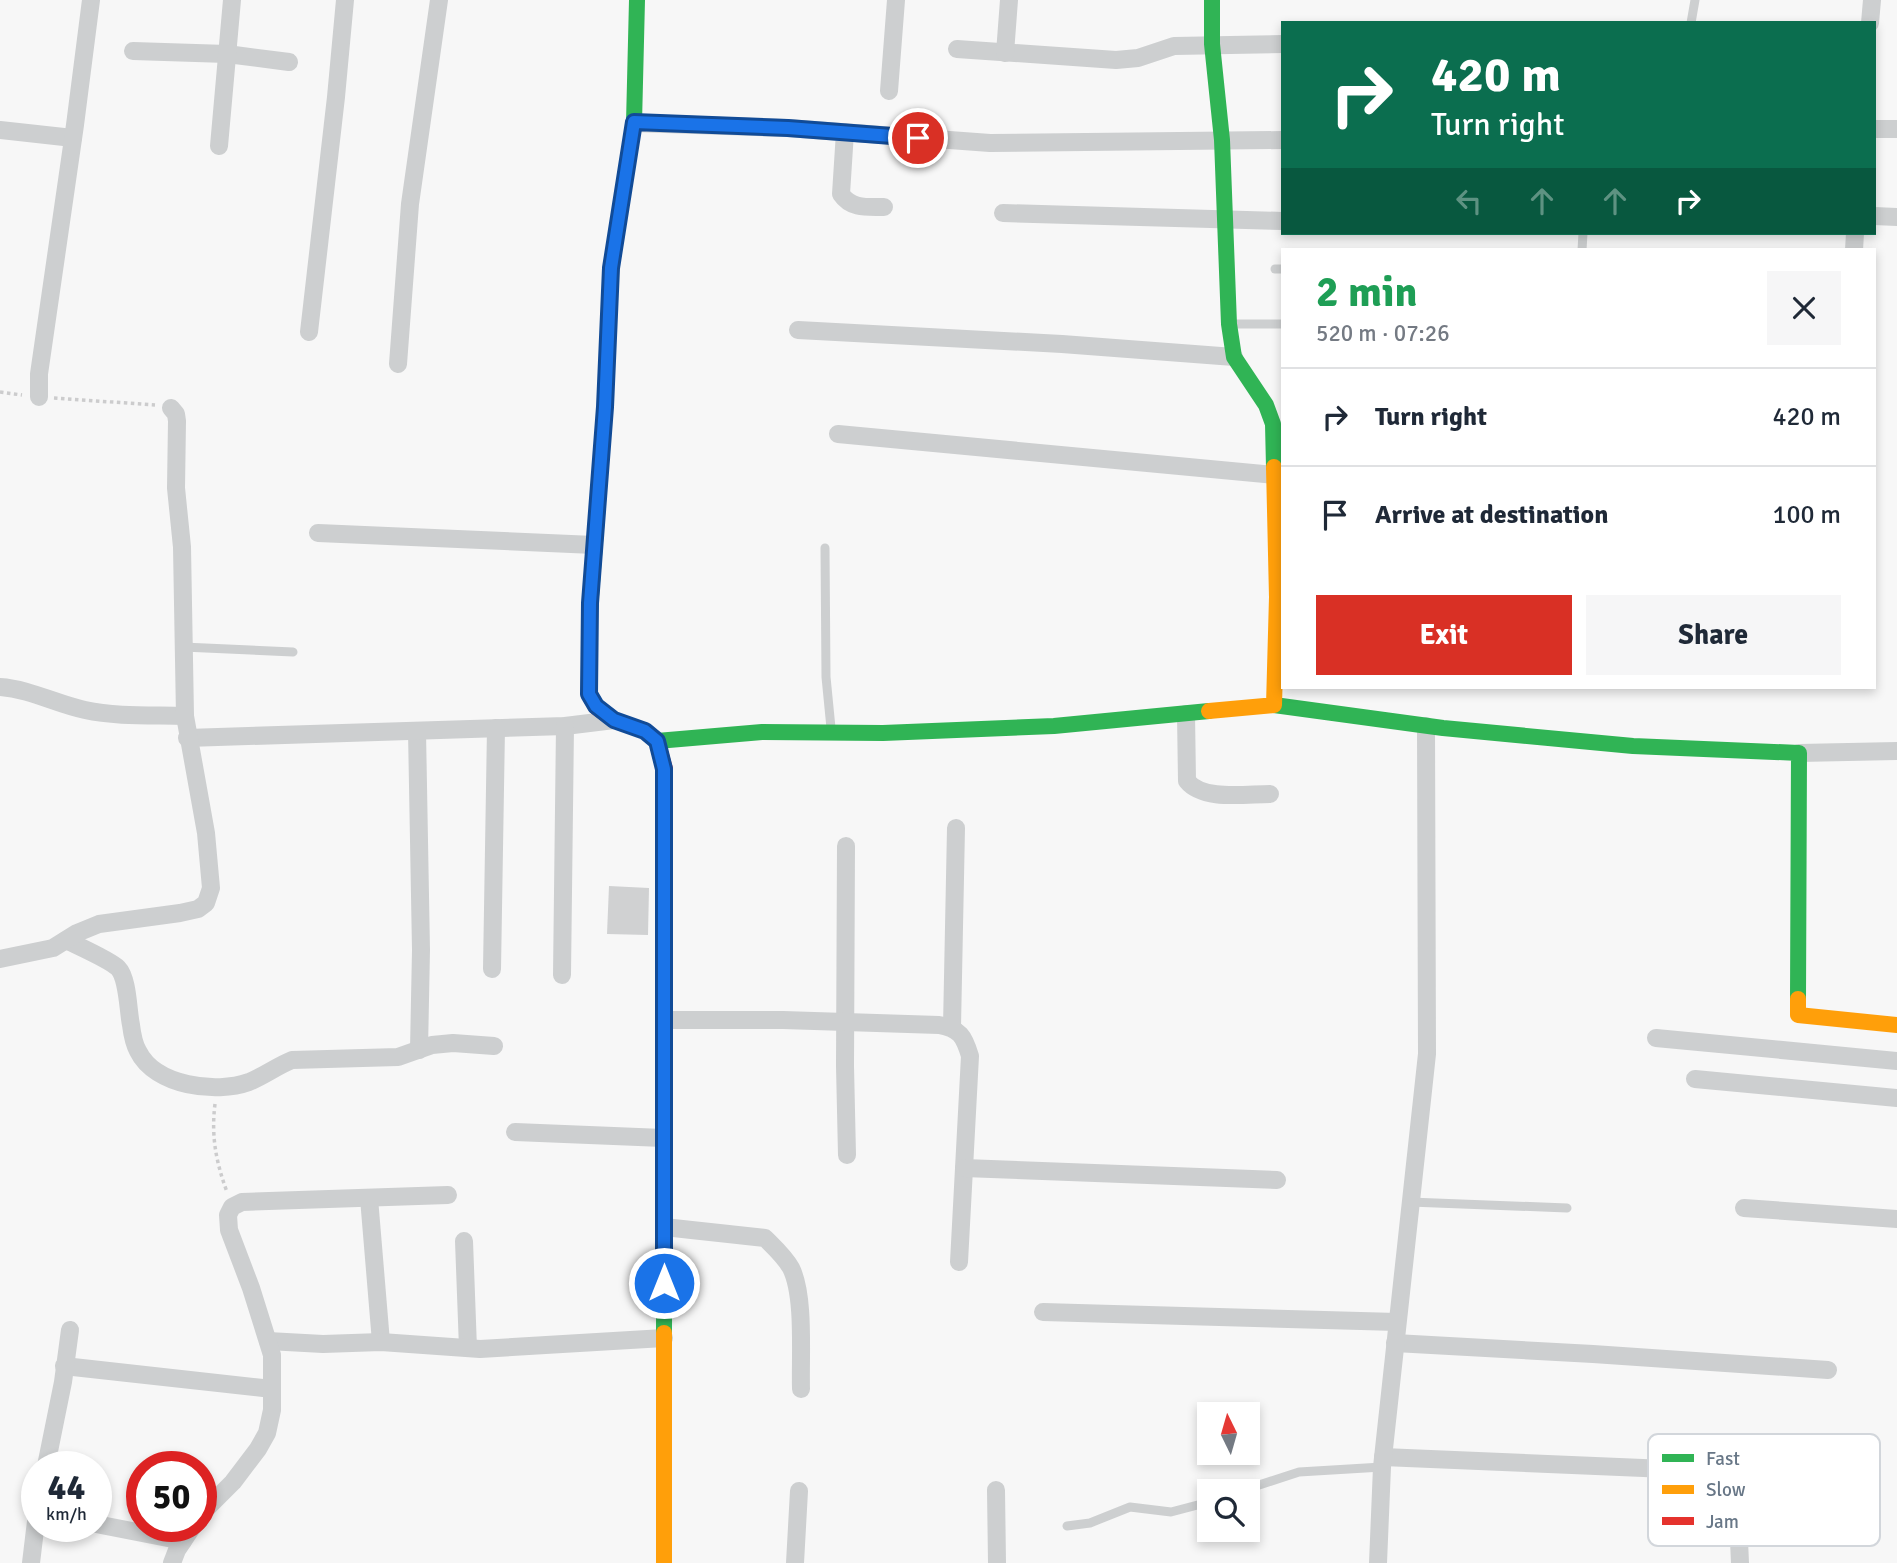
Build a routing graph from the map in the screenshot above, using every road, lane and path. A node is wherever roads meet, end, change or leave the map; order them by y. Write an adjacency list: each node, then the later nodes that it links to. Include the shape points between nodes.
1 (91, 0): 26 (street)
2 (232, 0): 18 (street)
3 (345, 0): 39 (street)
4 (439, 0): 41 (street, via 410,204)
5 (637, 0): 21 (street)
6 (895, 0): 20 (street)
7 (1009, 0): 17 (street)
8 (1212, 0): 13 (street)
9 (1695, 0): 11 (lane)
10 (1872, 0): 12 (street)
11 (1691, 21)
12 (1870, 21)
13 (1212, 44): 14 (street); 17 (street, via 1174,46 1116,60); 27 (street)
14 (1281, 44)
15 (957, 49): 17 (street)
16 (133, 51): 18 (street)
17 (1005, 53)
18 (227, 54): 19 (street); 29 (street)
19 (289, 62)
20 (890, 91)
21 (634, 122): 25 (street); 48 (street, via 611,268)
22 (1876, 129): 23 (street)
23 (1897, 129)
24 (0, 130): 26 (street)
25 (845, 132): 27 (street, via 990,143); 30 (street, via 841,194 861,208)
26 (74, 138): 43 (street)
27 (1222, 140): 28 (street); 34 (street)
28 (1281, 141)
29 (219, 146)
30 (884, 207)
31 (1003, 214): 34 (street)
32 (1876, 216): 33 (street)
33 (1897, 217)
34 (1226, 220): 35 (street); 36 (street)
35 (1281, 221)
36 (1229, 324): 37 (lane); 40 (street)
37 (1281, 324)
38 (798, 330): 40 (street)
39 (309, 332)
40 (1234, 357): 46 (street, via 1266,405 1273,424)
41 (398, 364)
42 (0, 392): 43 (path)
43 (39, 397): 44 (path)
44 (171, 408): 50 (street, via 177,421)
45 (838, 434): 46 (street)
46 (1275, 475): 53 (street)
47 (318, 533): 48 (street)
48 (594, 545): 56 (street, via 589,694)
49 (825, 548): 61 (lane)
50 (183, 647): 51 (lane); 55 (street)
51 (293, 652)
52 (0, 687): 55 (street, via 85,710)
53 (1274, 705): 54 (street); 58 (street)
54 (1186, 715): 61 (street, via 1054,726); 66 (street, via 1187,781 1194,789 1215,794)
55 (185, 716): 62 (street)
56 (614, 720): 57 (street); 63 (street, via 645,731)
57 (565, 726): 59 (street); 72 (street)
58 (1426, 726): 65 (street, via 1633,746); 91 (street, via 1427,1054)
59 (496, 728): 60 (street); 71 (street)
60 (417, 732): 62 (street); 79 (street)
61 (831, 733): 63 (street, via 762,732)
62 (187, 738): 69 (street, via 205,833 211,888 206,903 180,913 99,924)
63 (657, 741): 73 (street, via 664,769)
64 (1897, 751): 65 (street)
65 (1799, 753): 75 (street, via 1798,1016)
66 (1270, 794)
67 (956, 828): 76 (street)
68 (846, 846): 74 (street)
69 (66, 940): 70 (street, via 53,948); 82 (street, via 118,968 138,1052 156,1071 188,1085)
70 (0, 959)
71 (492, 969)
72 (562, 975)
73 (664, 1020): 74 (street); 85 (street)
74 (846, 1022): 76 (street); 86 (street)
75 (1897, 1025)
76 (952, 1027): 87 (street, via 964,1035 970,1056)
77 (1656, 1038): 80 (street)
78 (494, 1046): 79 (street, via 453,1043)
79 (419, 1050): 82 (street, via 398,1056 292,1060 249,1082)
80 (1897, 1060)
81 (1695, 1079): 83 (street)
82 (217, 1088): 92 (path, via 212,1128 215,1155)
83 (1897, 1098)
84 (515, 1132): 85 (street)
85 (663, 1138): 96 (street)
86 (847, 1155)
87 (964, 1168): 88 (street); 98 (street)
88 (1277, 1180)
89 (448, 1195): 90 (street)
90 (369, 1198): 92 (street, via 242,1202); 104 (street)
91 (1410, 1202): 93 (lane); 100 (street)
92 (232, 1207): 103 (street, via 229,1230)
93 (1567, 1208)
94 (1744, 1208): 95 (street)
95 (1897, 1219)
96 (664, 1227): 102 (street); 110 (street, via 765,1238 775,1248 791,1268 799,1294)
97 (464, 1241): 106 (street)
98 (958, 1262)
99 (1043, 1312): 100 (street)
100 (1397, 1322): 105 (street)
101 (70, 1330): 107 (street)
102 (664, 1338): 106 (street); 124 (street)
103 (268, 1341): 104 (street); 109 (street)
104 (381, 1342): 106 (street)
105 (1395, 1343): 108 (street); 112 (street)
106 (468, 1348)
107 (65, 1366): 109 (street); 111 (street)
108 (1828, 1370)
109 (272, 1390): 117 (street, via 263,1441)
110 (801, 1390)
111 (49, 1451)
112 (1382, 1462): 113 (street); 114 (lane, via 1299,1472); 127 (street)
113 (1648, 1470)
114 (1260, 1485)
115 (996, 1490): 126 (street)
116 (799, 1491): 125 (street)
117 (217, 1498)
118 (1197, 1505): 119 (lane, via 1171,1512 1130,1507)
119 (1067, 1526)
120 (34, 1542): 122 (street)
121 (184, 1542): 123 (street)
122 (31, 1563)
123 (172, 1563)
124 (664, 1563)
125 (795, 1563)
126 (997, 1563)
127 (1378, 1563)

